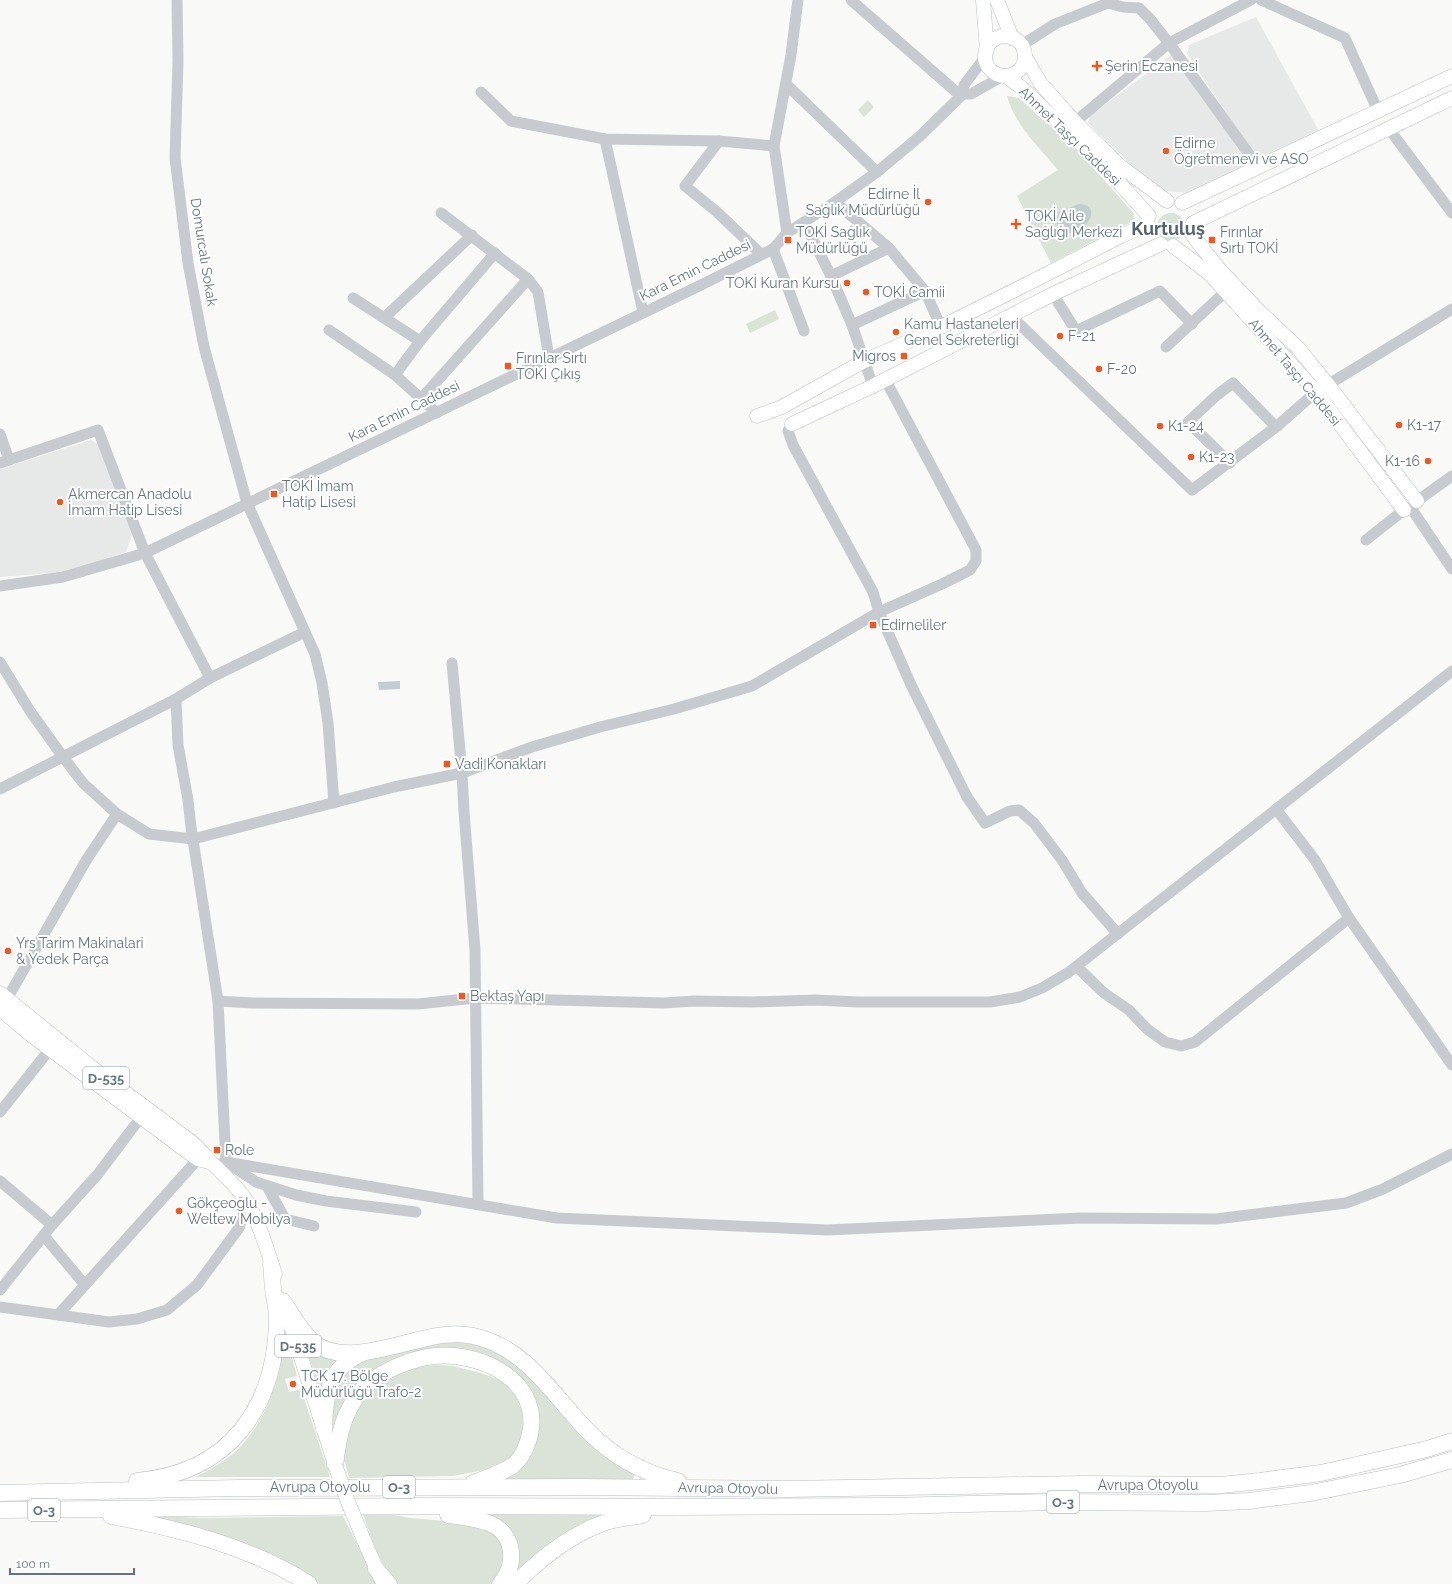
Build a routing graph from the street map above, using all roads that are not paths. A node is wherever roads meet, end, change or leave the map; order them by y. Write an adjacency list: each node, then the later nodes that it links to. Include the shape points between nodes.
1 (177, 0): 72 (street, Domurcalı Sokak, via 175,158 188,264 204,347)
2 (798, 0): 13 (street)
3 (851, 0): 15 (street)
4 (983, 0): 10 (main road)
5 (997, 0): 9 (main road, Ahmet Taşçı Caddesi)
6 (1251, 0): 8 (street)
7 (1262, 0): 17 (street, via 1345,38)
8 (1169, 43): 9 (street, via 1139,8 1108,3 1055,24); 18 (street); 23 (street)
9 (1020, 47): 10 (main road, via 1006,36 994,40); 11 (main road, via 1021,68); 18 (main road, Ahmet Taşçı Caddesi, via 1041,84)
10 (986, 53): 11 (main road, via 990,70); 15 (street, via 964,86)
11 (1004, 76): 15 (street, via 971,94); 30 (main road, Ahmet Taşçı Caddesi, via 1022,88 1103,165)
12 (1452, 76): 17 (main road)
13 (786, 84): 22 (street); 24 (street)
14 (481, 92): 20 (street, via 511,121)
15 (962, 95): 24 (street, Kara Emin Caddesi, via 919,137)
16 (1452, 98): 19 (main road)
17 (1378, 111): 23 (main road)
18 (1075, 122): 25 (main road, Ahmet Taşçı Caddesi, via 1120,166)
19 (1389, 130): 29 (street); 32 (main road, via 1346,149)
20 (605, 139): 21 (street); 47 (street)
21 (719, 141): 22 (street); 39 (street, via 686,186)
22 (774, 146): 33 (street)
23 (1259, 168): 27 (main road)
24 (877, 172): 26 (street, Kara Emin Caddesi)
25 (1167, 201): 27 (main road); 30 (main road, via 1155,206)
26 (835, 202): 31 (street, Kara Emin Caddesi); 36 (street)
27 (1182, 204): 32 (main road, via 1192,215)
28 (441, 213): 34 (street)
29 (1452, 213)
30 (1148, 220): 35 (main road, via 1152,236); 52 (main road, via 1033,282)
31 (804, 222): 33 (street, Kara Emin Caddesi); 40 (street)
32 (1192, 228): 35 (main road, via 1187,239 1180,244); 61 (main road, Ahmet Taşçı Caddesi, via 1218,268 1298,348)
33 (787, 233): 37 (street, Kara Emin Caddesi)
34 (472, 235): 38 (street); 49 (street)
35 (1167, 245): 43 (main road, Ahmet Taşçı Caddesi, via 1210,274); 44 (main road)
36 (889, 248): 40 (street); 42 (street)
37 (773, 249): 39 (street, Kara Emin Caddesi); 54 (street)
38 (495, 253): 41 (street); 55 (street)
39 (761, 254): 47 (street, Kara Emin Caddesi)
40 (831, 276): 51 (street)
41 (528, 279): 57 (street, via 538,292); 63 (street)
42 (925, 291): 51 (street); 52 (street)
43 (1226, 291): 50 (street); 62 (main road, Ahmet Taşçı Caddesi)
44 (1053, 294): 48 (main road); 50 (street, via 1076,331 1160,291)
45 (353, 298): 49 (street)
46 (1452, 309): 61 (street)
47 (642, 312): 57 (street, Kara Emin Caddesi)
48 (1011, 316): 60 (main road); 70 (street, via 1192,490)
49 (384, 318): 55 (street)
50 (1192, 324): 56 (street)
51 (852, 325): 58 (street)
52 (941, 327): 58 (main road)
53 (329, 330): 59 (street)
54 (804, 330)
55 (420, 341): 59 (street)
56 (1166, 347)
57 (549, 358): 64 (street, Kara Emin Caddesi)
58 (864, 361): 60 (street); 65 (main road, via 782,407)
59 (395, 375): 63 (street)
60 (879, 383): 66 (main road); 78 (street, via 976,550 976,561 970,570)
61 (1329, 386): 62 (street); 73 (main road, Ahmet Taşçı Caddesi)
62 (1316, 392): 67 (street); 73 (main road, Ahmet Taşçı Caddesi)
63 (421, 399): 64 (street)
64 (437, 413): 72 (street, Kara Emin Caddesi)
65 (758, 416)
66 (792, 424): 78 (street, via 788,431 792,445 873,592)
67 (1276, 427): 70 (street); 70 (street, via 1233,383 1188,422)
68 (0, 434): 69 (street)
69 (5, 462): 75 (street, via 98,430)
70 (1230, 463)
71 (1452, 476): 73 (street)
72 (247, 503): 75 (street, Kara Emin Caddesi); 79 (street, Domurcalı Sokak)
73 (1410, 507): 74 (street); 76 (street)
74 (1366, 540)
75 (145, 553): 77 (street, Kara Emin Caddesi, via 63,577); 83 (street)
76 (1452, 569)
77 (0, 586)
78 (879, 612): 86 (street, via 752,686 674,710 600,727 532,747); 93 (street, via 912,687 967,797 985,823 1010,811 1019,810 1034,824 1062,860 1082,893)
79 (305, 632): 83 (street); 88 (street, Domurcalı Sokak, via 315,654 322,683)
80 (0, 662): 85 (street, via 30,711)
81 (452, 663): 86 (street)
82 (1452, 670): 89 (street)
83 (210, 678): 84 (street)
84 (176, 699): 85 (street); 91 (street, via 178,745)
85 (63, 757): 87 (street); 90 (street, via 83,784)
86 (462, 773): 88 (street); 95 (street, via 476,950)
87 (0, 789)
88 (334, 803): 91 (street)
89 (1276, 809): 92 (street, via 1315,860); 93 (street)
90 (117, 814): 91 (street, via 149,834); 96 (street)
91 (193, 840): 97 (street)
92 (1349, 918): 94 (street, via 1195,1042 1181,1046 1165,1042 1147,1029 1129,1010 1104,993); 99 (street)
93 (1118, 934): 94 (street)
94 (1077, 967): 95 (street, via 1042,988 1020,997 990,1002 816,1000 664,1003)
95 (475, 998): 97 (street, via 418,1004); 107 (street)
96 (2, 1000): 98 (main road, D-535); 103 (main road, D-535, via 193,1143)
97 (218, 1001): 103 (street)
98 (50, 1049): 100 (street); 101 (main road, D-535)
99 (1452, 1065)
100 (0, 1112)
101 (141, 1117): 103 (main road, D-535); 109 (street, via 98,1174)
102 (1452, 1154): 107 (street, via 1383,1189 1346,1203 1216,1219 1081,1218 827,1230 557,1218)
103 (213, 1162): 105 (street); 106 (main road, D-535); 107 (street); 113 (street)
104 (0, 1181): 109 (street)
105 (267, 1186): 108 (street, via 326,1201); 110 (street, via 285,1219)
106 (247, 1201): 112 (main road, D-535, via 255,1216); 117 (street, via 238,1228 197,1285 167,1310 138,1319 109,1322)
107 (478, 1204)
108 (416, 1212)
109 (52, 1225): 111 (street)
110 (314, 1226)
111 (44, 1236): 113 (street); 114 (street)
112 (271, 1264): 115 (main road, D-535); 125 (highway, via 277,1316 275,1349 263,1394 246,1426 212,1457 180,1473)
113 (85, 1285): 117 (street)
114 (0, 1290)
115 (283, 1301): 118 (highway, via 306,1335 319,1347 343,1353); 119 (main road, D-535)
116 (0, 1307): 117 (street)
117 (58, 1315)
118 (370, 1351): 119 (highway, via 356,1356 334,1374 328,1388); 124 (highway, via 452,1334 488,1340 506,1349 532,1368 583,1426 614,1453 655,1475)
119 (324, 1429): 122 (main road, D-535)
120 (1452, 1441): 124 (highway, Avrupa Otoyolu / O-3, via 1321,1473 1220,1485 787,1489)
121 (1452, 1460): 128 (highway, Avrupa Otoyolu / O-3, via 1311,1493 1206,1503 1051,1502)
122 (335, 1465): 123 (highway, via 342,1421 364,1388 386,1372 416,1360 454,1356 483,1363 504,1374 521,1388 528,1403 531,1423 526,1447 513,1465); 131 (main road, D-535, bridge)
123 (463, 1487): 124 (highway, Avrupa Otoyolu / O-3); 125 (highway, Avrupa Otoyolu / O-3)
124 (711, 1487)
125 (87, 1492): 126 (highway, Avrupa Otoyolu / O-3)
126 (0, 1493)
127 (416, 1506): 128 (highway, Avrupa Otoyolu / O-3); 130 (highway, Avrupa Otoyolu / O-3); 135 (highway, via 439,1513 473,1518 498,1528 508,1541 511,1554 510,1568)
128 (669, 1507): 136 (highway, via 606,1523 575,1537 541,1560)
129 (0, 1510): 130 (highway, Avrupa Otoyolu / O-3)
130 (89, 1510): 132 (highway, via 156,1525 236,1548 261,1558)
131 (376, 1569): 133 (main road, D-535); 134 (highway)
132 (309, 1584)
133 (384, 1584)
134 (389, 1584)
135 (500, 1584)
136 (515, 1584)

